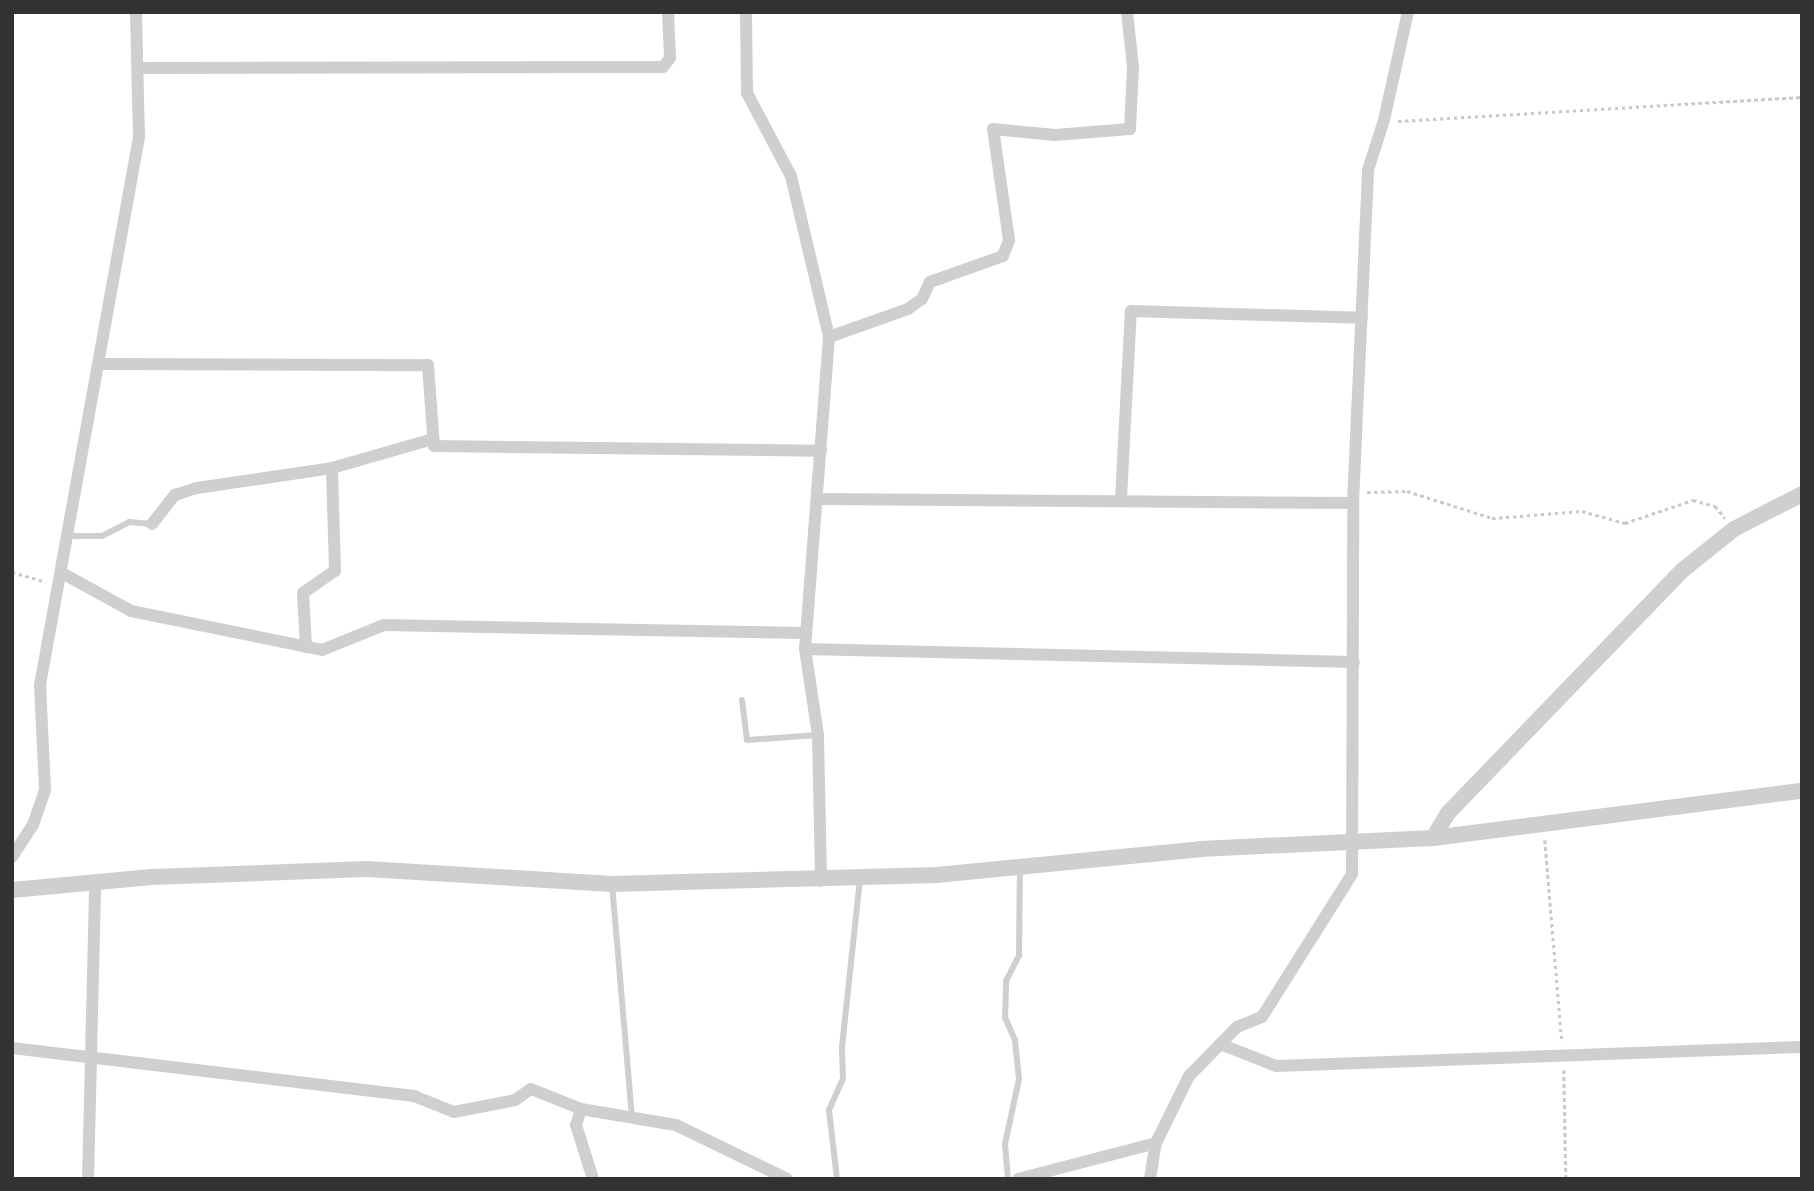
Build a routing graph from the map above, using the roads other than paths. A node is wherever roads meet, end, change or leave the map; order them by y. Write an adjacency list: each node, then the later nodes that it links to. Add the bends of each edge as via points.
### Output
1 (136, 12): 6 (street)
2 (668, 12): 6 (street, via 670,58 663,67)
3 (746, 12): 8 (street, via 747,93 791,176)
4 (1127, 12): 8 (street, via 1133,67 1130,129 1055,135 993,129 1009,240 1003,256 930,282 922,299 908,309)
5 (1408, 12): 7 (street, via 1368,170)
6 (138, 68): 9 (street, via 139,137)
7 (1362, 318): 14 (street); 16 (street, via 1131,311)
8 (830, 337): 11 (street)
9 (101, 363): 10 (street, via 428,365); 18 (street)
10 (433, 439): 11 (street, via 434,446); 12 (street)
11 (821, 452): 15 (street)
12 (332, 468): 17 (street, via 175,495); 21 (street, via 335,571 303,593)
13 (1802, 494): 27 (street, via 1734,529 1684,569 1448,813)
14 (1353, 498): 16 (street); 23 (street)
15 (818, 499): 16 (street); 20 (street)
16 (1121, 499)
17 (152, 524): 18 (lane, via 130,522 102,536)
18 (68, 536): 19 (street)
19 (61, 579): 21 (street, via 131,611); 29 (street, via 40,685 45,790 33,825)
20 (806, 633): 21 (street, via 384,625 322,650); 22 (street)
21 (306, 647)
22 (805, 649): 23 (street); 25 (street)
23 (1354, 662): 28 (street)
24 (742, 700): 25 (lane, via 747,740)
25 (818, 735): 33 (street)
26 (1802, 791): 27 (street)
27 (1433, 838): 28 (street)
28 (1350, 843): 30 (street, via 1199,849); 36 (street, via 1352,874 1282,992 1262,1017 1237,1027)
29 (12, 857)
30 (1020, 866): 31 (street); 47 (lane, via 1019,956 1006,981 1005,1018 1015,1040 1019,1079 1005,1144)
31 (860, 879): 33 (street); 46 (lane, via 842,1047 843,1079 828,1110)
32 (94, 881): 34 (street, via 367,869); 35 (street); 39 (street)
33 (821, 881): 34 (street)
34 (612, 884): 41 (lane)
35 (12, 890)
36 (1220, 1044): 37 (street, via 1276,1066); 42 (street, via 1189,1076)
37 (1802, 1046)
38 (12, 1048): 39 (street)
39 (89, 1058): 40 (street, via 414,1096 454,1112 515,1100 531,1089); 43 (street)
40 (581, 1109): 41 (street); 44 (street, via 576,1125)
41 (632, 1116): 45 (street, via 703,1135)
42 (1156, 1143): 48 (street); 49 (street)
43 (88, 1179)
44 (593, 1179)
45 (787, 1179)
46 (838, 1179)
47 (1008, 1179)
48 (1018, 1179)
49 (1150, 1179)

